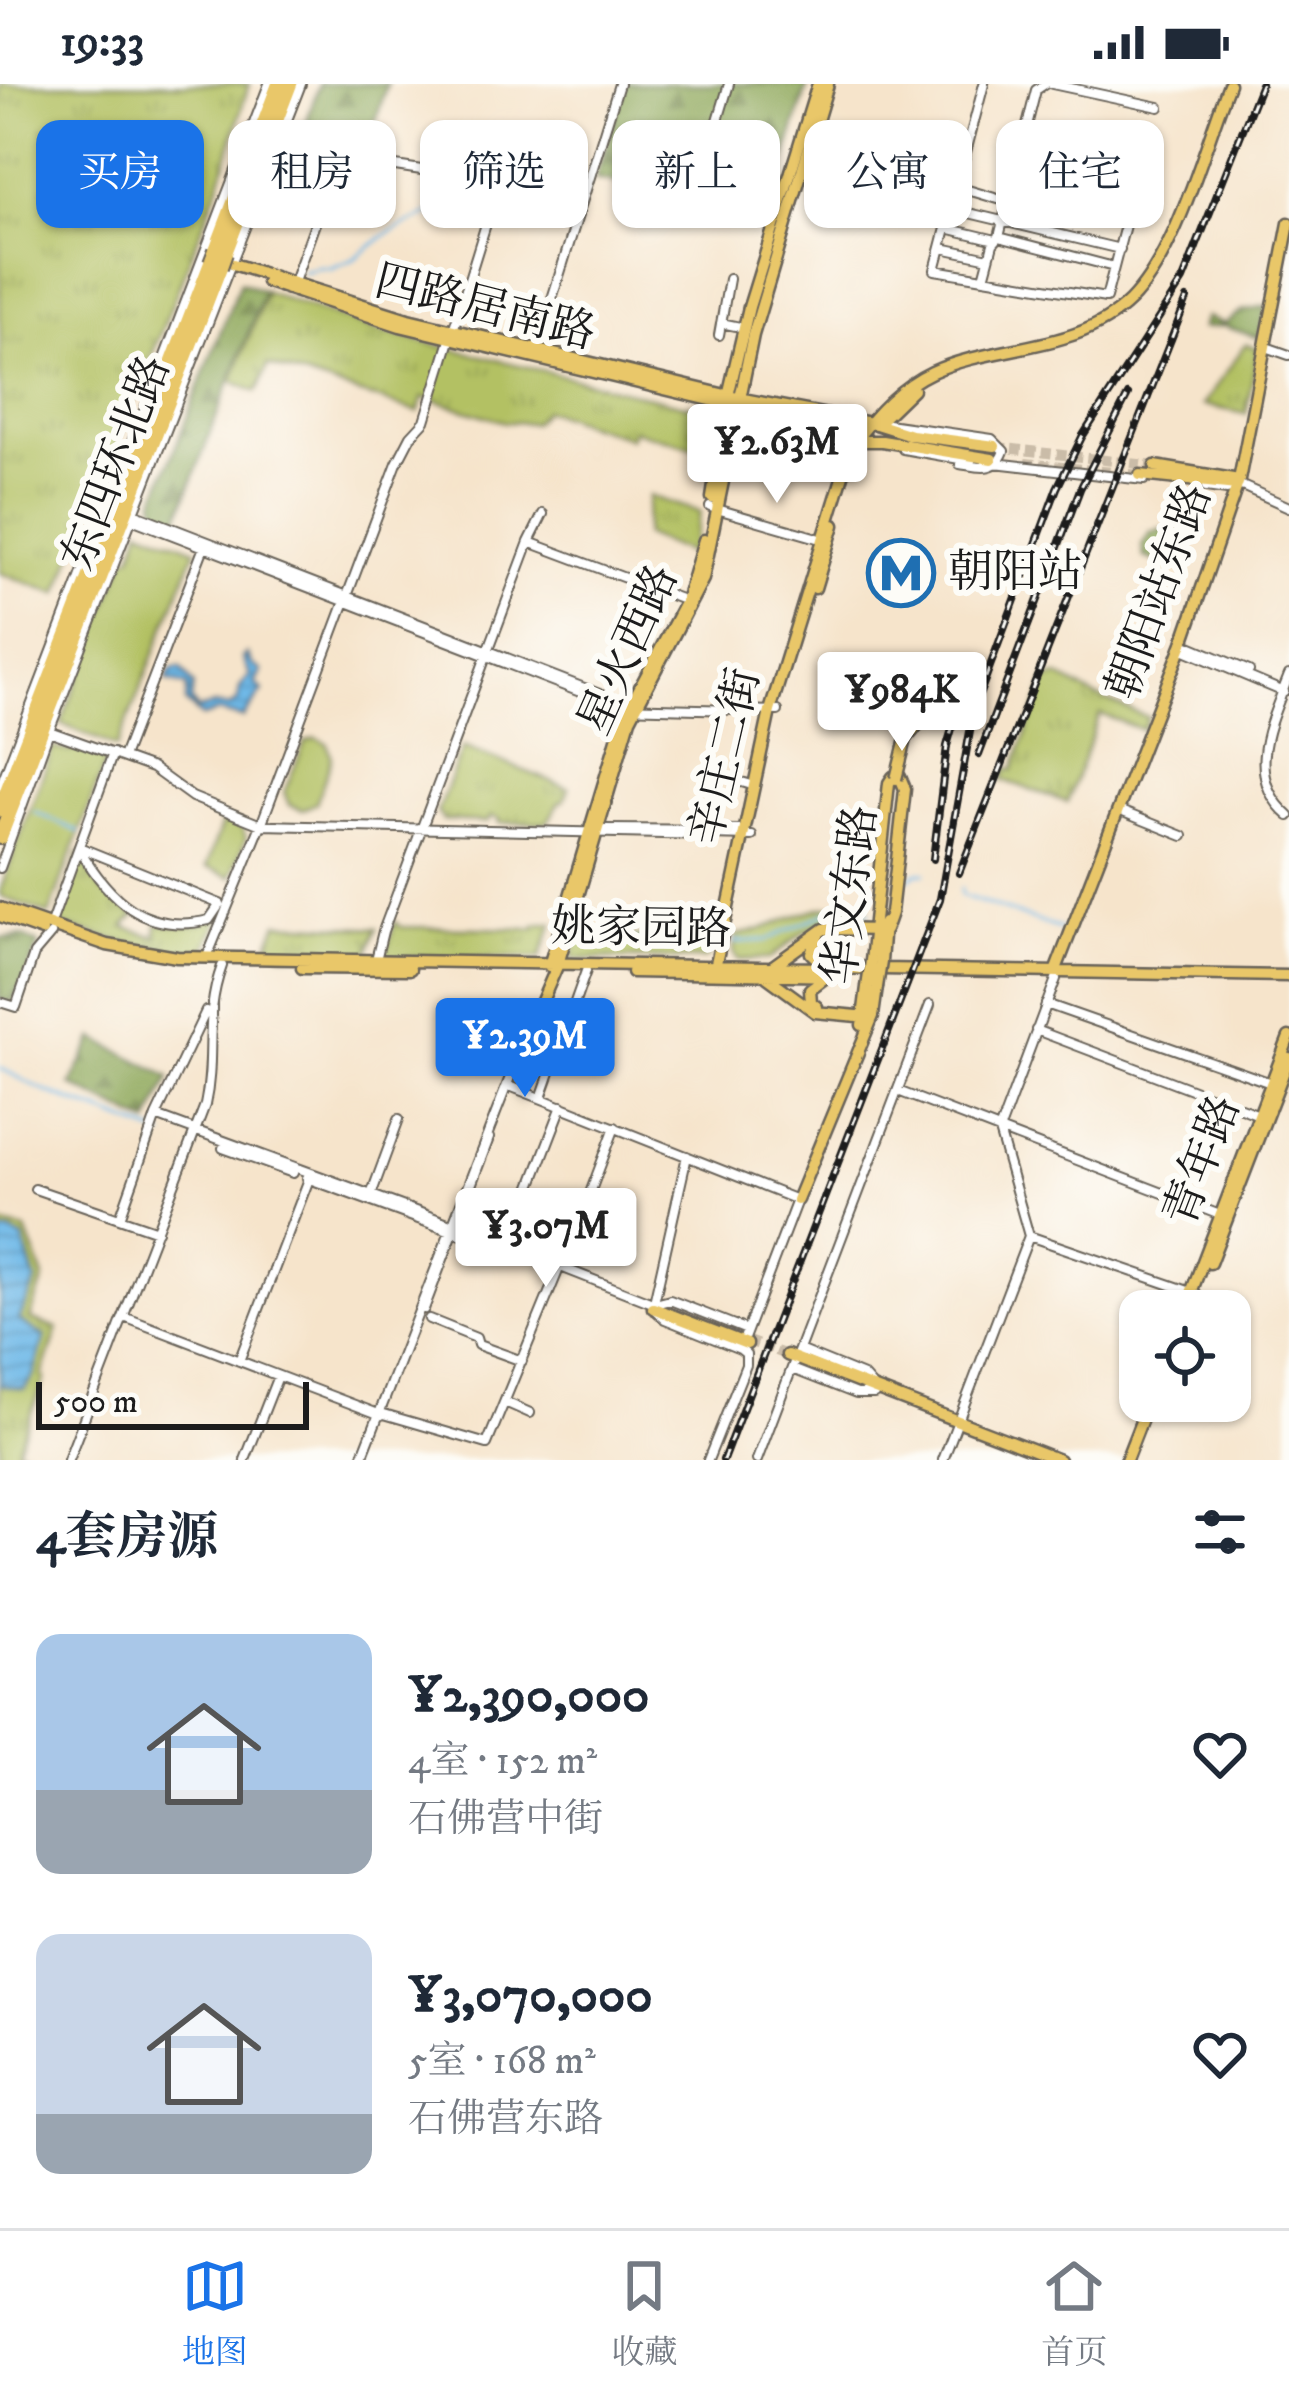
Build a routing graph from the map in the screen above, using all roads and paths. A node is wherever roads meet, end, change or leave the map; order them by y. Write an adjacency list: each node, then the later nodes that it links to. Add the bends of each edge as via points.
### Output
1 (269, 84): 25 (street, 东四环北路)
2 (279, 84): 25 (highway, 东四环北路)
3 (301, 84): 11 (street, 东四环北路)
4 (619, 84): 37 (street)
5 (728, 84): 13 (street)
6 (818, 84): 33 (main road, 星火西路)
7 (828, 84): 39 (main road, 星火西路)
8 (984, 84): 15 (street)
9 (1048, 84): 12 (street); 14 (street, via 1036,90)
10 (1231, 84): 40 (main road, 辛庄二街, via 1164,253 1128,303 1064,338 931,372)
11 (293, 92): 25 (street, 东四环北路); 25 (highway, 东四环北路)
12 (1160, 107)
13 (717, 120)
14 (1028, 120)
15 (972, 132)
16 (1289, 223): 36 (main road, 朝阳站东路)
17 (946, 228): 21 (street); 22 (street)
18 (1001, 228): 21 (street)
19 (1035, 228): 24 (street)
20 (1125, 228): 24 (street)
21 (998, 238): 26 (street); 27 (street)
22 (942, 248): 26 (street); 28 (street, via 935,270)
23 (1289, 248): 31 (main road, 朝阳站东路)
24 (1120, 249): 27 (street)
25 (218, 258): 30 (main road); 34 (main road, 四路居南路, via 353,312); 41 (highway, 东四环北路); 46 (street, 东四环北路); 47 (highway, 东四环北路); 53 (street, 东四环北路)
26 (989, 258): 28 (street)
27 (1114, 267): 28 (street, via 1106,298)
28 (984, 278)
29 (729, 279): 32 (street)
30 (294, 282): 34 (main road); 34 (street, via 336,165 356,160 441,173 497,165 499,182)
31 (1285, 287): 36 (main road, 朝阳站东路)
32 (721, 323): 33 (street); 35 (street)
33 (745, 328): 39 (main road, 星火西路)
34 (452, 334): 37 (main road); 39 (main road, 四路居南路); 59 (street, via 425,421 398,463)
35 (718, 334)
36 (1268, 347): 38 (street); 48 (main road, 朝阳站东路)
37 (536, 350): 39 (main road)
38 (1289, 356)
39 (733, 401): 40 (main road); 42 (main road); 50 (main road, 星火西路)
40 (878, 418): 42 (main road, 辛庄二街); 42 (main road, via 911,435 993,453); 43 (street, via 992,439 1004,452 990,468)
41 (154, 440): 46 (highway); 61 (highway, 东四环北路)
42 (859, 441): 48 (street, via 1227,490); 54 (main road, 辛庄二街)
43 (917, 458)
44 (1155, 466): 48 (main road)
45 (1140, 475): 48 (main road)
46 (151, 476): 52 (street, 东四环北路)
47 (128, 477): 53 (highway); 61 (highway, 东四环北路)
48 (1240, 483): 49 (street); 62 (main road, 朝阳站东路)
49 (1289, 504)
50 (713, 509): 54 (street); 60 (main road, 星火西路); 68 (main road, 星火西路, via 698,593)
51 (543, 514): 55 (street)
52 (135, 517): 56 (street); 58 (street, 东四环北路); 59 (street)
53 (99, 527): 57 (street, 东四环北路)
54 (826, 541): 69 (main road, 辛庄二街)
55 (530, 542): 60 (street); 63 (street)
56 (205, 547): 59 (street); 72 (street)
57 (79, 578): 61 (highway); 75 (street, 东四环北路)
58 (106, 591): 61 (highway); 67 (street, 东四环北路)
59 (347, 598): 63 (street); 79 (street)
60 (686, 601): 68 (main road, 星火西路)
61 (77, 624): 64 (highway, 东四环北路); 76 (highway, 东四环北路)
62 (1184, 646): 66 (street); 77 (main road, 朝阳站东路)
63 (489, 652): 68 (street); 81 (street)
64 (69, 659): 67 (highway); 85 (highway, 东四环北路)
65 (1289, 674): 66 (street)
66 (1286, 690): 78 (street, via 1258,768 1271,804)
67 (60, 706): 71 (street, 东四环北路)
68 (632, 706): 69 (street); 82 (main road, 星火西路)
69 (774, 711): 74 (main road, 辛庄二街); 83 (main road, 辛庄二街)
70 (931, 712): 92 (main road, 华文东路, bridge, via 907,740)
71 (49, 731): 72 (street); 85 (street, 东四环北路)
72 (118, 755): 79 (street); 86 (street)
73 (735, 780): 74 (street)
74 (755, 786): 83 (main road, 辛庄二街)
75 (0, 787)
76 (0, 809)
77 (1120, 811): 84 (street); 101 (main road, 朝阳站东路)
78 (1289, 818)
79 (261, 825): 81 (street); 89 (street)
80 (672, 827): 82 (street); 83 (street); 87 (street)
81 (423, 828): 82 (street); 94 (street)
82 (592, 831): 96 (main road, 星火西路)
83 (749, 833): 97 (main road, 辛庄二街)
84 (1184, 836)
85 (2, 846): 88 (street, 东四环北路)
86 (79, 847): 89 (street); 89 (street, via 126,907 158,922 209,920); 91 (street)
87 (670, 847)
88 (0, 868)
89 (224, 906): 93 (street)
90 (0, 912): 91 (main road, 姚家园路)
91 (51, 930): 93 (main road, 姚家园路); 95 (main road, 姚家园路, via 119,954); 103 (street, via 16,1007)
92 (879, 932): 92 (main road, via 891,913 900,777 889,783); 99 (main road, via 817,932); 100 (main road, via 818,936 811,953); 107 (main road, 华文东路, bridge)
93 (207, 958): 94 (main road, 姚家园路)
94 (376, 961): 96 (main road, 姚家园路)
95 (224, 966): 96 (main road, 姚家园路); 104 (street)
96 (553, 967): 97 (main road, 姚家园路); 98 (main road, 姚家园路); 110 (main road, 星火西路)
97 (718, 969): 98 (main road, 姚家园路); 99 (main road, 姚家园路)
98 (586, 971): 115 (street)
99 (767, 972): 100 (main road, 姚家园路); 107 (main road, via 815,1012)
100 (830, 972): 101 (main road, 姚家园路); 107 (main road, via 812,986 814,1006)
101 (1057, 974): 102 (main road, 姚家园路); 105 (street)
102 (1289, 979)
103 (0, 1002)
104 (210, 1004): 118 (street); 122 (street, via 209,1080)
105 (1046, 1004): 108 (street); 113 (street)
106 (930, 1005): 114 (street)
107 (869, 1015): 127 (main road, 华文东路)
108 (1036, 1030): 117 (street); 121 (street)
109 (1289, 1037): 113 (main road, 青年路)
110 (519, 1054): 112 (street)
111 (1289, 1058): 113 (main road, 青年路)
112 (507, 1085): 115 (street); 130 (street)
113 (1279, 1086): 117 (main road, 青年路); 136 (main road, 青年路)
114 (898, 1091): 121 (street); 142 (street)
115 (541, 1098): 116 (street)
116 (562, 1106): 120 (street); 133 (street)
117 (1259, 1114): 128 (main road, 青年路)
118 (156, 1116): 122 (street); 129 (street)
119 (399, 1119): 126 (street)
120 (615, 1127): 123 (street); 134 (street)
121 (999, 1131): 128 (street); 132 (street)
122 (194, 1135): 124 (street); 126 (street); 131 (street)
123 (687, 1156): 127 (street); 138 (street)
124 (309, 1179): 130 (street); 143 (street)
125 (34, 1189): 129 (street)
126 (371, 1196): 130 (street)
127 (797, 1200): 141 (street)
128 (1220, 1215): 137 (main road, 青年路)
129 (120, 1218): 131 (street)
130 (453, 1228): 133 (street); 134 (street); 148 (street)
131 (157, 1231): 139 (street)
132 (1029, 1236): 135 (street); 150 (street)
133 (508, 1246): 134 (street)
134 (560, 1269): 138 (street); 144 (street)
135 (1185, 1290)
136 (1195, 1290)
137 (1195, 1290)
138 (654, 1306): 141 (main road)
139 (124, 1317): 143 (street); 151 (street)
140 (429, 1319): 144 (street)
141 (746, 1341): 154 (street, via 746,1365)
142 (791, 1358): 150 (main road); 155 (street)
143 (239, 1361): 145 (street)
144 (522, 1361): 146 (street)
145 (278, 1376): 148 (street); 152 (street)
146 (505, 1402): 147 (street); 148 (street, via 487,1444)
147 (530, 1413)
148 (382, 1415): 153 (street)
149 (1144, 1422): 159 (main road)
150 (957, 1425): 156 (street); 157 (main road); 158 (main road)
151 (68, 1460)
152 (245, 1460)
153 (363, 1460)
154 (708, 1460)
155 (758, 1460)
156 (943, 1460)
157 (1043, 1460)
158 (1059, 1460)
159 (1129, 1460)

